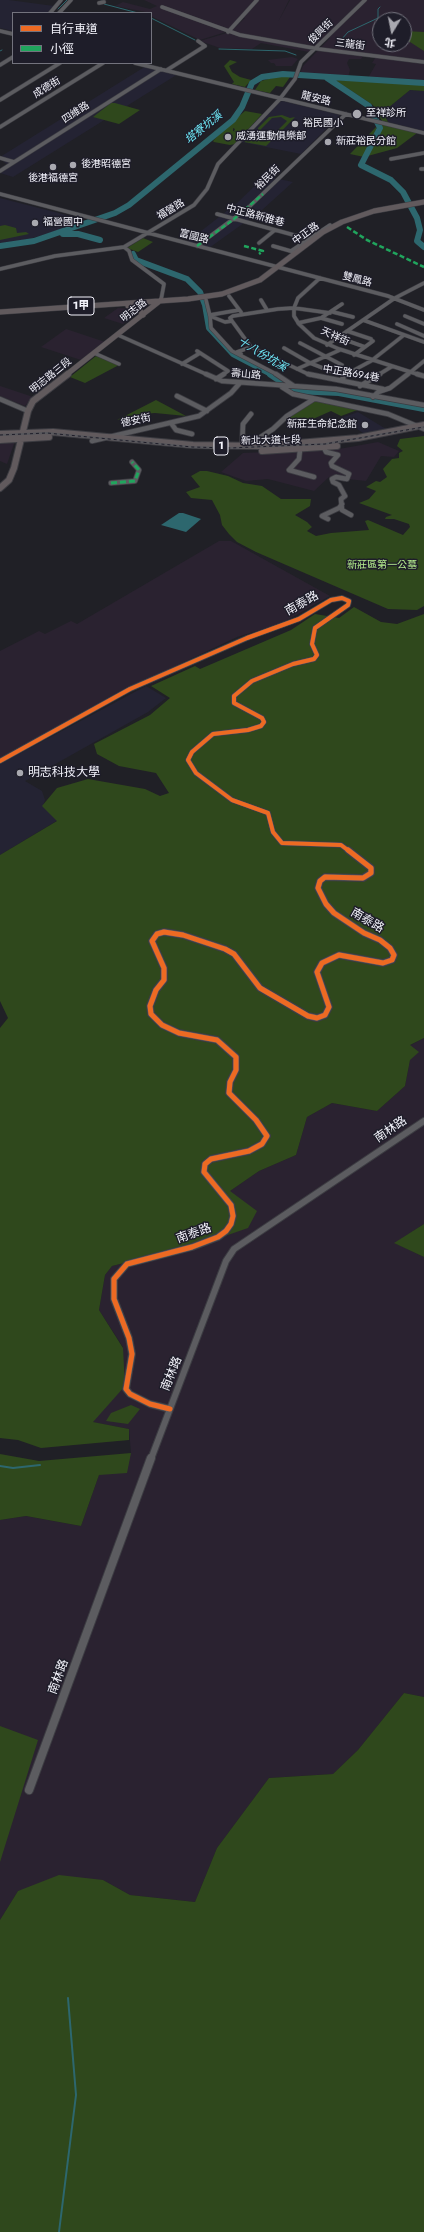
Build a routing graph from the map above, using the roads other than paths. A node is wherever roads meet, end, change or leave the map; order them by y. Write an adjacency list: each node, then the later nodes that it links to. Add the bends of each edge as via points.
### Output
1 (61, 0): 8 (street)
2 (71, 0): 9 (street)
3 (257, 0): 11 (street)
4 (365, 0): 14 (street, 俊興街)
5 (104, 2): 6 (street)
6 (99, 3)
7 (162, 7): 11 (street, 三龍街)
8 (51, 12)
9 (60, 12)
10 (0, 31): 12 (street)
11 (228, 32): 14 (street, 三龍街)
12 (12, 34)
13 (198, 41): 22 (street, via 205,46)
14 (316, 48): 16 (street, 三龍街); 23 (street, 俊興街, via 298,66)
15 (12, 58): 20 (street)
16 (424, 62)
17 (58, 64): 25 (street)
18 (100, 64): 27 (street, 成德街)
19 (139, 64): 21 (street)
20 (0, 65)
21 (161, 69): 22 (street); 32 (street, 四維路)
22 (166, 70): 24 (street, 龍安路)
23 (295, 78): 24 (street, 福營路)
24 (279, 98): 26 (street, 龍安路); 43 (street, 福營路, via 218,164 207,190 197,202)
25 (0, 100)
26 (346, 114): 28 (street, 龍安路); 39 (street, 裕民街)
27 (0, 127)
28 (424, 133)
29 (424, 153): 31 (street)
30 (0, 158): 32 (street)
31 (391, 159)
32 (14, 162): 33 (street, 四維路)
33 (0, 171)
34 (0, 194): 43 (street, 富國路)
35 (424, 202): 36 (main road, 中正路 / 1甲)
36 (415, 205): 37 (main road, 中正路 / 1甲); 40 (main road, 中正路 / 1甲)
37 (424, 206)
38 (217, 214): 39 (street, 中正路新雅巷)
39 (234, 219): 42 (street, 中正路新雅巷); 46 (street, 裕民街)
40 (344, 223): 44 (main road, 中正路 / 1甲); 51 (main road, 中正路 / 1甲)
41 (330, 225): 44 (street)
42 (275, 230): 44 (street, 中正路新雅巷); 45 (street)
43 (147, 233): 46 (street, 富國路); 48 (street, 福營路)
44 (309, 240): 49 (main road, 中正路 / 1甲)
45 (259, 243)
46 (197, 246): 50 (street, 富國路)
47 (272, 246): 49 (street)
48 (124, 247): 52 (street, 福營路, via 55,256); 59 (street, via 129,251 132,260 164,284)
49 (294, 252): 50 (main road, 中正路 / 1甲)
50 (278, 267): 51 (street, 富國路); 56 (main road, 中正路 / 1甲, via 251,284)
51 (284, 268): 53 (street, 雙鳳路); 55 (main road, 中正路 / 1甲, via 254,287)
52 (0, 269)
53 (320, 278): 57 (street, 雙鳳路); 64 (street, via 300,297)
54 (423, 284): 57 (street)
55 (229, 296): 56 (main road, 中正路 / 1甲); 67 (street)
56 (205, 298): 58 (main road, 1甲); 71 (street)
57 (394, 298): 66 (street, 雙鳳路); 75 (street)
58 (198, 299): 59 (main road, 1甲); 61 (main road, 1甲)
59 (161, 300): 61 (main road, 明志路); 69 (main road, 1甲)
60 (261, 300): 65 (street)
61 (156, 304): 63 (main road, 1甲); 70 (main road, 明志路)
62 (342, 304): 68 (street)
63 (128, 306): 69 (main road, 1甲); 70 (main road, via 138,308)
64 (294, 308): 65 (street); 68 (street); 77 (street, via 294,316)
65 (267, 310): 67 (street)
66 (424, 310)
67 (241, 312): 71 (street); 76 (street, via 231,317)
68 (331, 312): 73 (street); 74 (street)
69 (0, 313)
70 (143, 315): 82 (main road, 明志路)
71 (210, 316): 76 (street, via 225,322); 113 (street, via 211,328 232,351 274,372)
72 (405, 316): 80 (street)
73 (353, 317)
74 (321, 318): 77 (street); 78 (street)
75 (363, 320): 81 (street); 83 (street)
76 (232, 321): 89 (street, 中正路694巷)
77 (298, 323): 88 (street, 天祥街, via 314,338)
78 (342, 324)
79 (397, 324): 84 (street)
80 (424, 324)
81 (346, 331): 85 (street); 90 (street, via 372,340)
82 (118, 335): 93 (main road, 明志路三段); 100 (street, 壽山路)
83 (404, 335): 86 (street); 96 (street)
84 (424, 336)
85 (337, 337): 88 (street); 90 (street)
86 (423, 340)
87 (300, 343): 95 (street)
88 (327, 344): 92 (street, 天祥街)
89 (251, 347): 103 (street, 中正路694巷); 104 (street, via 237,352)
90 (365, 347): 94 (street)
91 (284, 348): 98 (street)
92 (340, 350): 94 (street, 天祥街); 95 (street)
93 (94, 353): 99 (street); 121 (main road, 明志路三段, via 38,397)
94 (354, 355): 96 (street, 天祥街)
95 (324, 357): 98 (street); 101 (street)
96 (371, 361): 102 (street, 天祥街); 109 (street, via 343,376)
97 (424, 362): 106 (street)
98 (310, 363): 103 (street); 105 (street)
99 (119, 364)
100 (182, 364): 108 (street, 壽山路); 108 (street, via 199,352 228,371)
101 (342, 364)
102 (391, 367): 106 (street, 天祥街); 111 (street)
103 (297, 368): 109 (street, 中正路694巷, via 316,377)
104 (278, 372)
105 (333, 372)
106 (410, 372): 107 (street, 天祥街); 114 (street, via 388,389)
107 (424, 376)
108 (216, 379): 110 (street, 壽山路)
109 (341, 380): 111 (street, 中正路694巷)
110 (239, 384): 112 (street, 壽山路); 122 (street, 德安街)
111 (360, 385): 114 (street, 中正路694巷); 115 (street)
112 (282, 386): 113 (street); 119 (street, 壽山路, via 293,394)
113 (295, 387): 115 (street, via 336,389)
114 (383, 389): 117 (street)
115 (354, 393): 117 (street)
116 (177, 396): 122 (street)
117 (373, 397): 120 (street)
118 (0, 398): 121 (street)
119 (314, 399): 125 (street, 壽山路, via 388,414); 132 (street)
120 (424, 405)
121 (28, 411): 128 (main road, 明志路三段)
122 (207, 411): 124 (street, 德安街, via 199,416)
123 (251, 414): 132 (street, via 243,424)
124 (171, 423): 127 (street, via 176,430); 129 (street, 德安街)
125 (423, 428): 132 (main road, 新北大道七段 / 1, via 317,443); 133 (main road, 新北大道七段 / 1)
126 (0, 434): 128 (main road, 1)
127 (192, 434)
128 (22, 435): 129 (main road, 新北大道七段 / 1, via 53,432); 130 (main road, 1); 131 (main road, 新北大道七段 / 1); 137 (main road, 明志路三段, via 14,468)
129 (104, 437): 131 (street, 德安街); 132 (main road, 新北大道七段 / 1, via 193,445)
130 (0, 440)
131 (92, 441): 134 (main road, 新北大道七段 / 1, via 193,449)
132 (244, 446)
133 (324, 448): 134 (main road, 新北大道七段 / 1); 140 (street, via 326,452 338,454 332,466 349,474 347,479 332,479 346,496 341,499)
134 (300, 450): 136 (street, via 299,459 289,470)
135 (132, 462): 138 (street, via 139,470 135,481)
136 (314, 477)
137 (3, 483): 139 (main road, 明志路三段)
138 (111, 483)
139 (0, 488)
140 (342, 504): 141 (street, via 342,510); 142 (street, via 322,516)
141 (351, 515)
142 (328, 519)
143 (0, 761): 145 (street, 南泰路, via 130,689 247,638 299,619 331,600 342,598 349,601 348,605 315,628 312,644 316,655 314,659 293,664 252,681 234,696 234,703 262,718 264,722 261,726 213,734 192,752 188,760 196,773 232,800 268,813 273,832 282,843 341,845 371,868 371,873 363,878 325,876 318,888 334,913 364,933 380,940 394,955 392,960 383,963 339,955 322,963 317,972 330,1007 325,1016 317,1018 308,1016 260,988 234,954 225,949 183,935 164,932 157,934 152,941 164,968 164,980 156,990 150,1006 151,1014 162,1025 179,1033 217,1040 236,1057 236,1070 230,1082 229,1093 256,1120 267,1136 262,1144 249,1151 211,1159 205,1164 204,1172 231,1205 233,1216 226,1231 218,1237 192,1247 127,1264 114,1279 114,1299 129,1338 132,1354 126,1389 130,1394 150,1404)
144 (424, 1121): 145 (street, 南林路, via 234,1249 226,1261)
145 (170, 1409): 146 (street, 南林路)
146 (29, 1790)

